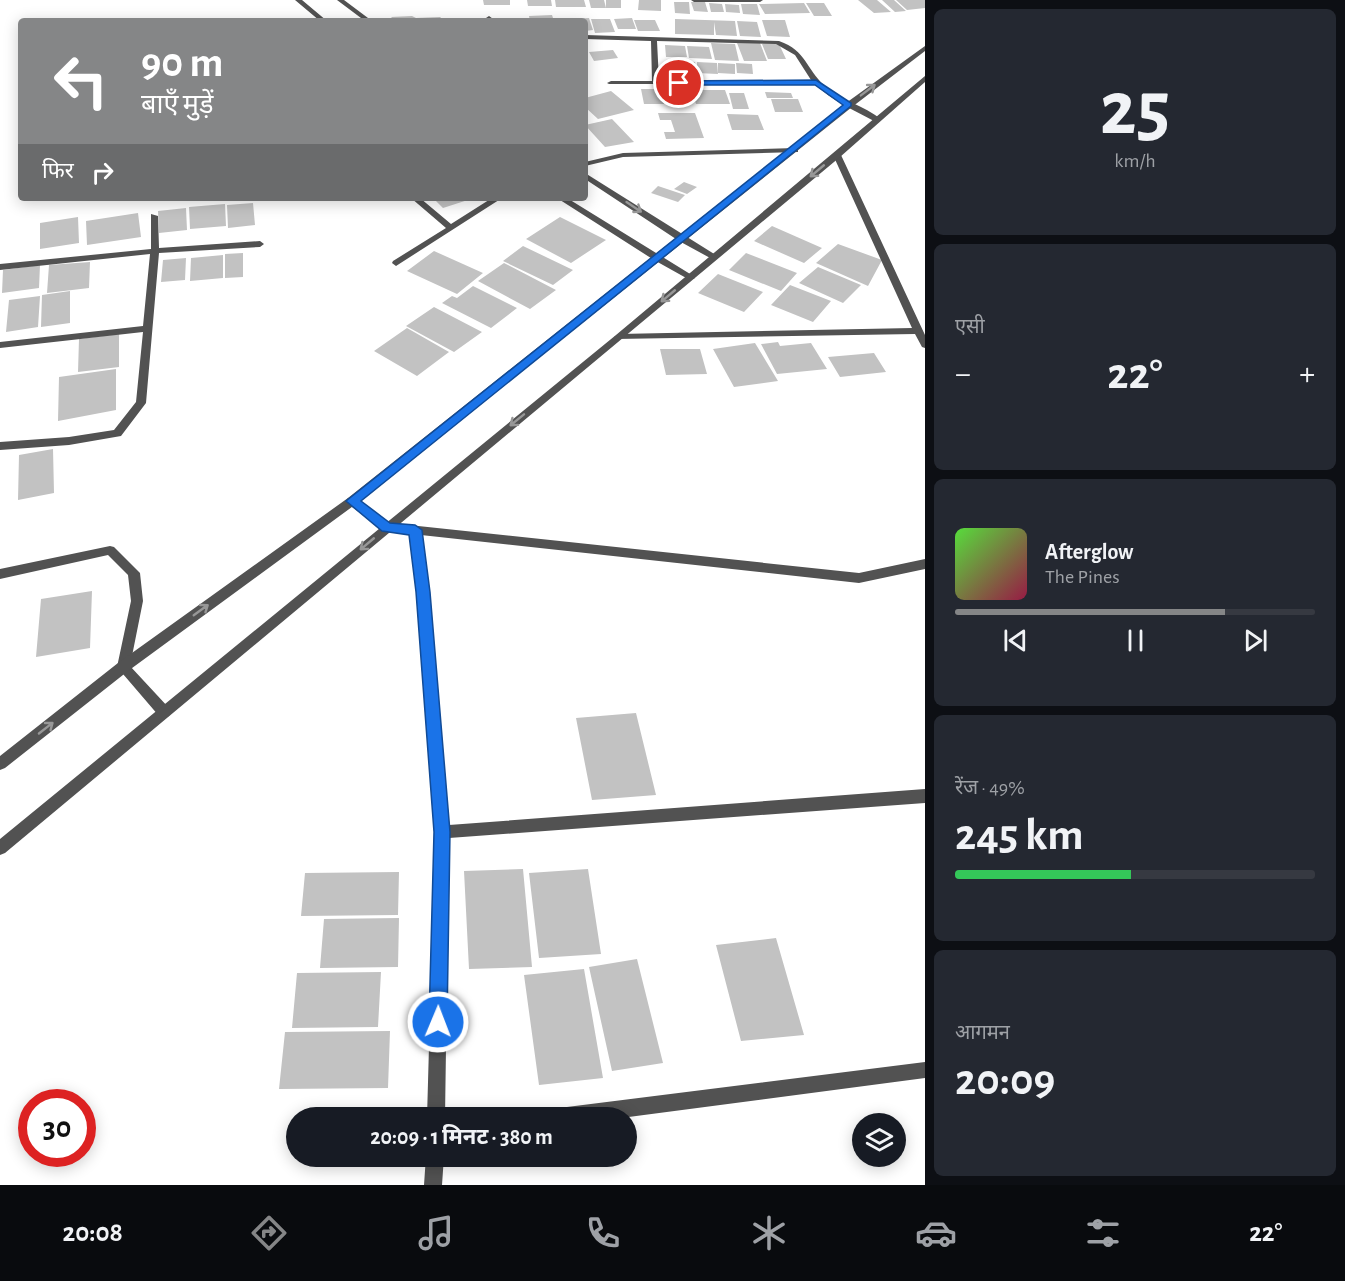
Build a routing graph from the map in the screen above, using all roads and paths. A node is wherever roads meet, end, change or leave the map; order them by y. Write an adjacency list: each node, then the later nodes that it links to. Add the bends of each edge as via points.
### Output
1 (298, 0): 6 (street)
2 (340, 0): 7 (street)
3 (694, 0): 5 (street)
4 (760, 0): 5 (street)
5 (732, 1)
6 (320, 18)
7 (365, 18)
8 (588, 38): 9 (street)
9 (654, 40): 13 (street, via 777,42 794,48); 14 (street)
10 (925, 48): 15 (street, one-way to 10)
11 (925, 78): 16 (street)
12 (611, 82): 14 (street)
13 (816, 82): 14 (street); 15 (street)
14 (656, 83)
15 (849, 105): 16 (street); 17 (street)
16 (877, 119): 18 (street)
17 (795, 150): 19 (street, via 623,155); 26 (street)
18 (837, 155): 29 (street, one-way to 29); 35 (street)
19 (588, 164)
20 (588, 177): 26 (street, one-way to 26)
21 (419, 201): 25 (street)
22 (493, 201): 25 (street)
23 (566, 201): 30 (street)
24 (154, 216): 28 (street)
25 (451, 228): 31 (street)
26 (682, 239): 29 (street); 30 (street)
27 (260, 244): 28 (street)
28 (155, 251): 32 (street); 34 (street)
29 (715, 256): 33 (street)
30 (657, 258): 33 (street); 40 (street)
31 (396, 263)
32 (0, 267)
33 (691, 277): 36 (street, one-way to 36)
34 (148, 328): 37 (street); 39 (street, via 141,403 117,433)
35 (917, 332): 36 (street); 38 (street)
36 (618, 337): 41 (street, one-way to 41)
37 (0, 345)
38 (925, 345)
39 (0, 446)
40 (352, 501): 41 (street); 45 (street, one-way to 40)
41 (387, 527): 42 (street); 46 (street, one-way to 46)
42 (415, 530): 43 (street, via 859,578); 49 (street)
43 (925, 564)
44 (0, 574): 45 (street, via 110,550 134,573 137,601)
45 (123, 668): 46 (street); 47 (street, one-way to 45)
46 (164, 712): 50 (street)
47 (0, 764)
48 (925, 796): 49 (street)
49 (442, 832): 52 (street)
50 (0, 848)
51 (925, 1070): 53 (street)
52 (436, 1107)
53 (637, 1107)
54 (434, 1167): 55 (street)
55 (433, 1185)

